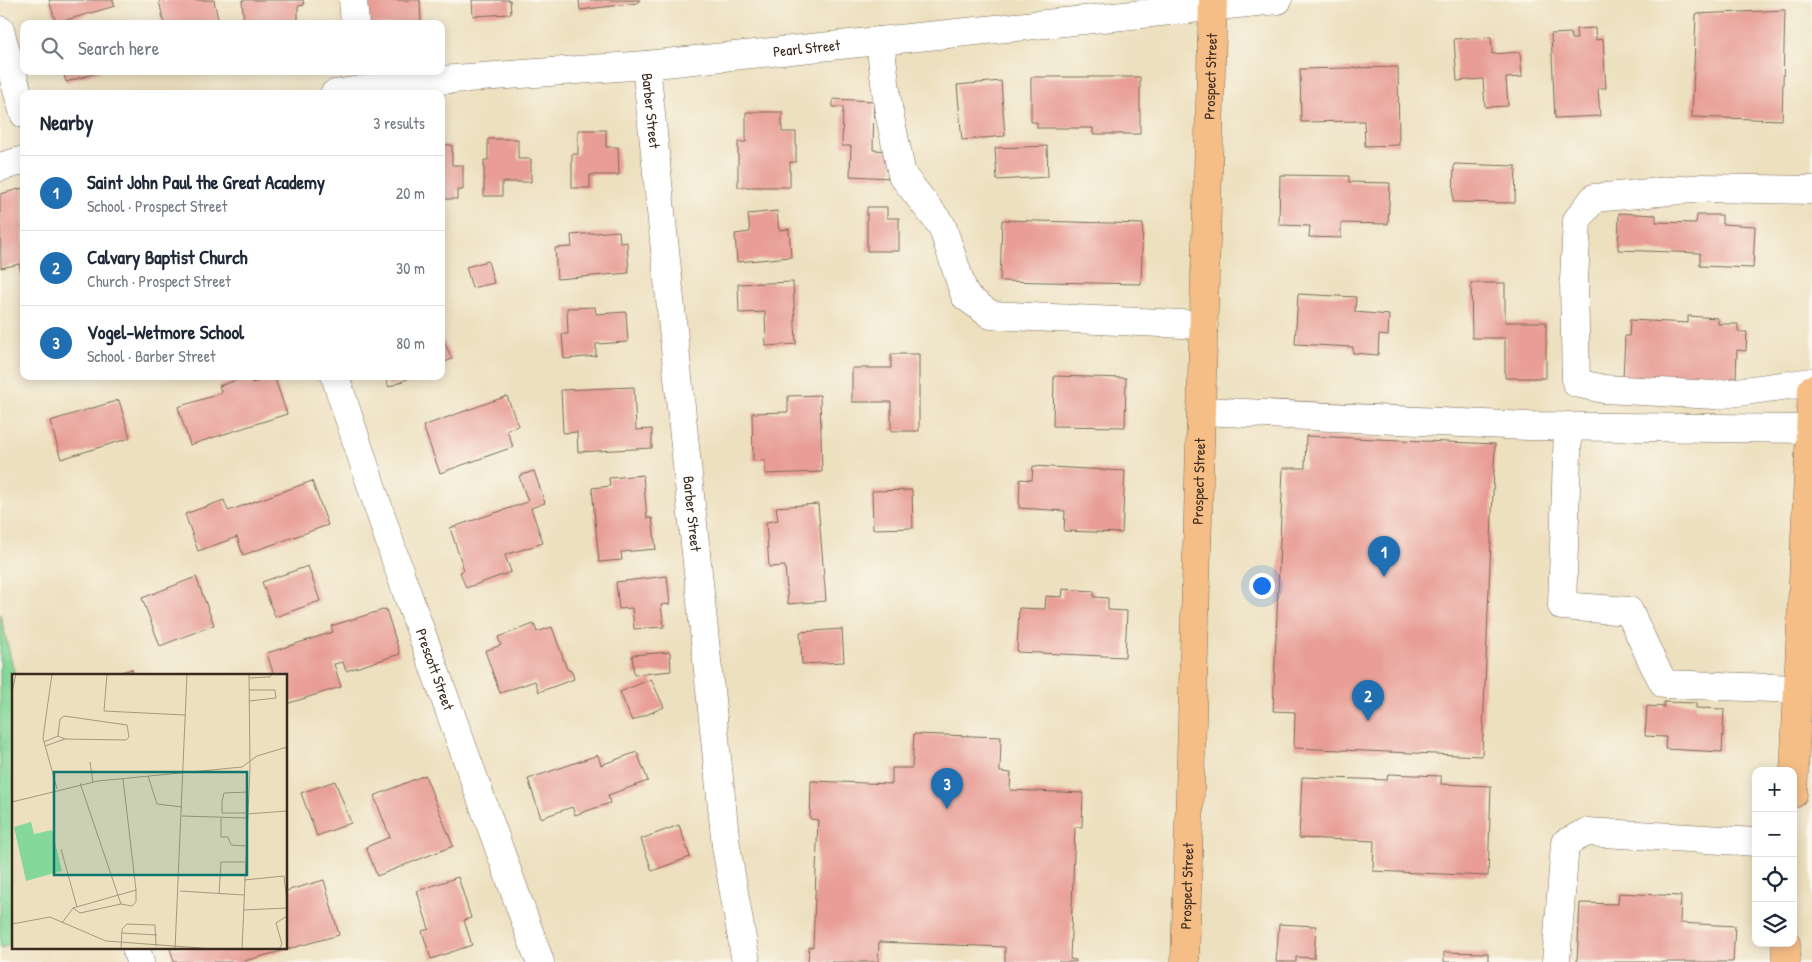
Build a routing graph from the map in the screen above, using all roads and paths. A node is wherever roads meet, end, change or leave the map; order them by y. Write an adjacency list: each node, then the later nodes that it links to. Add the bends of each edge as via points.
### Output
1 (353, 0): 4 (street)
2 (1278, 0): 3 (street, Pearl Street)
3 (1213, 4): 6 (street, Pearl Street); 14 (main road, Prospect Street)
4 (355, 20)
5 (0, 30): 10 (street)
6 (880, 41): 7 (street, Pearl Street); 14 (street, via 888,107 902,175 942,226 965,296 991,315)
7 (646, 65): 8 (street, Pearl Street, via 413,82); 27 (street, Barber Street, via 726,846)
8 (363, 80): 9 (street, Pearl Street)
9 (342, 90)
10 (20, 100)
11 (20, 161): 12 (street)
12 (0, 167)
13 (1812, 190): 16 (street, via 1703,188 1594,198 1577,220 1574,281 1576,383 1604,389 1715,395)
14 (1204, 325): 19 (main road, Prospect Street)
15 (335, 380): 26 (street, Prescott Street, via 402,579)
16 (1812, 382)
17 (1812, 389): 18 (main road)
18 (1812, 396): 21 (main road)
19 (1201, 411): 20 (street); 28 (main road, Prospect Street)
20 (1568, 426): 21 (street); 22 (street, via 1562,606 1629,611 1664,684)
21 (1810, 429): 22 (main road)
22 (1798, 690): 23 (main road)
23 (1794, 767)
24 (1752, 842): 29 (street, via 1587,832 1564,843)
25 (1786, 947): 30 (main road)
26 (540, 962)
27 (746, 962)
28 (1184, 962)
29 (1556, 962)
30 (1786, 962)

